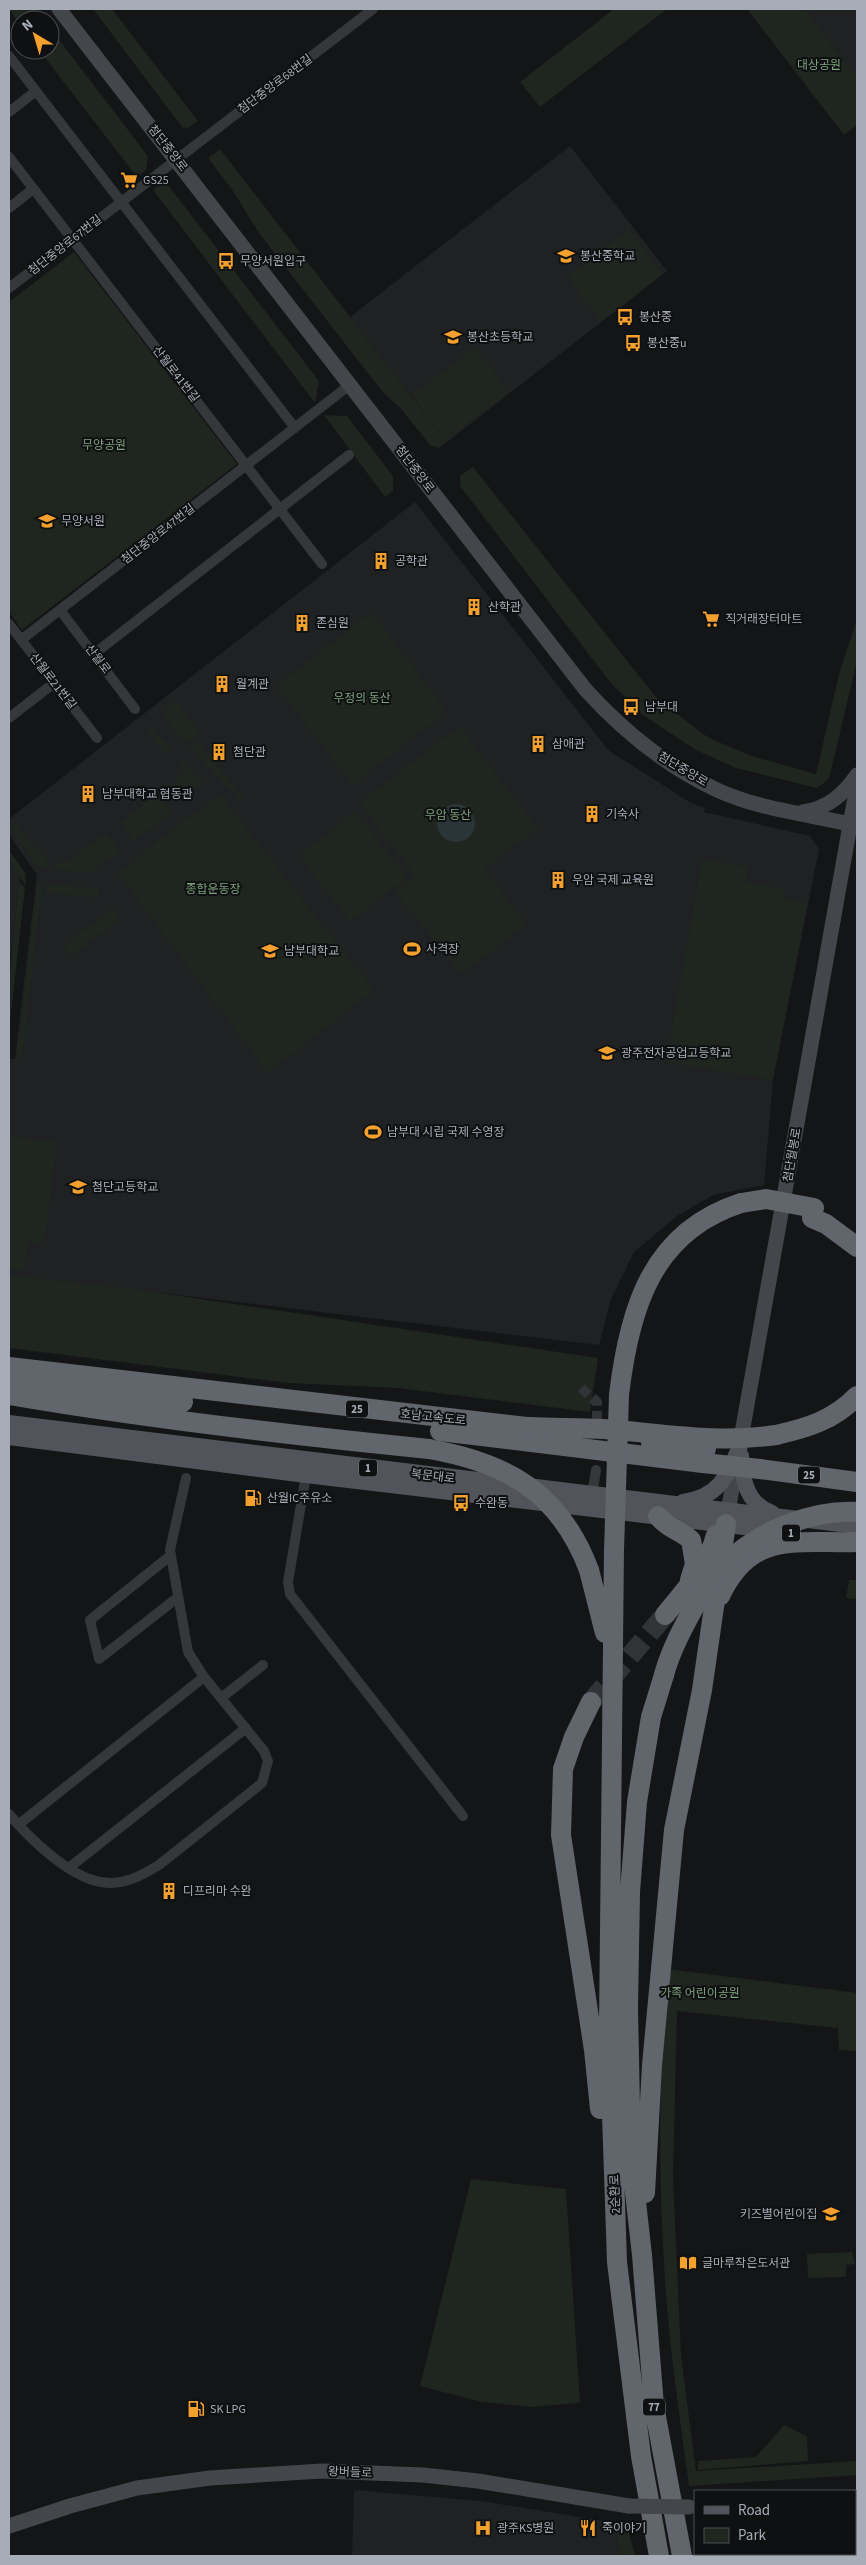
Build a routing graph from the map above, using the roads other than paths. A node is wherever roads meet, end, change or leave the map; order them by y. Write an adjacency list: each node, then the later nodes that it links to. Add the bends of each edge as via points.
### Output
1 (59, 9): 7 (street, 첨단중앙로)
2 (373, 9): 7 (street, 첨단중앙로68번길)
3 (9, 56): 4 (street)
4 (36, 91): 5 (street); 9 (street)
5 (9, 112)
6 (9, 157): 8 (street, 산월로41번길)
7 (176, 159): 9 (street, 첨단중앙로67번길); 13 (street, 첨단중앙로)
8 (33, 189): 10 (street); 11 (street, 산월로41번길)
9 (121, 202): 11 (street, 첨단중앙로67번길); 14 (street)
10 (9, 208)
11 (72, 239): 12 (street, 첨단중앙로67번길); 16 (street, 산월로41번길)
12 (9, 288)
13 (351, 384): 14 (street, 첨단중앙로47번길); 29 (street, 첨단중앙로, via 605,712 666,760 717,790)
14 (295, 428): 16 (street, 첨단중앙로47번길)
15 (349, 455): 17 (street)
16 (246, 466): 17 (street, 산월로41번길); 19 (street, 첨단중앙로47번길)
17 (280, 510): 18 (street, 산월로41번길); 22 (street)
18 (322, 564)
19 (60, 610): 21 (street, 첨단중앙로47번길); 22 (street, 산월로)
20 (9, 624): 21 (street, 산월로21번길)
21 (21, 640): 23 (street, 산월로21번길)
22 (94, 654): 24 (street, 산월로)
23 (54, 683): 25 (street); 26 (street, 산월로21번길)
24 (135, 709)
25 (10, 714)
26 (97, 738)
27 (857, 775): 29 (street, via 833,802)
28 (857, 786): 30 (street, 첨단월봉로)
29 (800, 813): 30 (street, 첨단중앙로)
30 (853, 825): 41 (street, 첨단월봉로)
31 (813, 1213): 32 (highway, via 838,1219); 33 (highway); 56 (highway, via 774,1210 732,1217 689,1244 662,1278 643,1324 635,1359)
32 (857, 1234)
33 (857, 1247)
34 (9, 1367): 39 (highway, 호남고속도로 / 25)
35 (9, 1381): 42 (highway, 호남고속도로 / 25)
36 (9, 1395): 70 (highway, bridge, via 257,1432 429,1449 476,1459 499,1468 537,1493 574,1536 589,1570 605,1632)
37 (857, 1396): 39 (highway, bridge, via 834,1416 813,1426 776,1435 737,1439)
38 (9, 1422): 49 (main road, 북문대로 / 1)
39 (529, 1427): 42 (highway, 호남고속도로 / 25)
40 (9, 1437): 46 (main road, 북문대로 / 1)
41 (740, 1446): 50 (main road, via 726,1476 714,1491 700,1499); 52 (street, 첨단월봉로); 53 (main road, via 750,1497 766,1511)
42 (704, 1456): 43 (highway, 호남고속도로 / 25)
43 (761, 1462): 44 (highway, 호남고속도로 / 25); 48 (highway, 호남고속도로 / 25)
44 (857, 1468)
45 (596, 1470): 49 (street)
46 (306, 1475): 50 (main road, 북문대로 / 1); 68 (street, via 288,1582 290,1594)
47 (186, 1478): 57 (street)
48 (857, 1482)
49 (592, 1494): 50 (main road, 북문대로 / 1)
50 (663, 1510): 52 (main road, 북문대로 / 1); 58 (highway, via 666,1526 682,1532 691,1540 695,1564)
51 (857, 1512): 72 (highway, bridge, via 813,1516 753,1541 724,1565 686,1623 668,1660 652,1717 640,1776)
52 (727, 1518): 53 (main road, 북문대로 / 1); 55 (main road, 북문대로 / 1); 58 (highway, via 717,1532 712,1550); 61 (highway)
53 (789, 1518): 54 (main road, 북문대로 / 1)
54 (857, 1526)
55 (857, 1542): 61 (highway, via 786,1543 755,1552 744,1560 726,1583)
56 (620, 1550): 70 (highway); 72 (highway, via 626,1870)
57 (170, 1556): 59 (street); 59 (street, via 90,1620 99,1659)
58 (689, 1584): 60 (highway)
59 (178, 1598): 63 (street, via 188,1652)
60 (665, 1615)
61 (713, 1620): 73 (highway, via 674,1830 652,2065)
62 (264, 1665): 64 (street)
63 (204, 1677): 64 (street); 69 (street)
64 (221, 1698): 66 (street)
65 (591, 1702): 74 (highway, via 563,1769 561,1835 594,2050)
66 (246, 1728): 71 (street); 71 (street, via 268,1761 262,1783 159,1865 144,1875 117,1882 88,1878)
67 (9, 1814): 69 (street)
68 (463, 1816)
69 (18, 1825): 71 (street)
70 (612, 1828): 74 (highway, 2순환로, via 609,2026)
71 (70, 1867)
72 (630, 1892): 73 (highway, 2순환로, via 631,2157)
73 (642, 2255): 78 (highway, 2순환로 / 77, via 654,2406)
74 (617, 2262): 77 (highway, 2순환로 / 77, via 641,2456)
75 (692, 2507): 76 (street, 왕버들로, bridge, via 629,2506 423,2475 322,2471 210,2478 137,2488)
76 (9, 2526)
77 (659, 2556)
78 (682, 2556)

